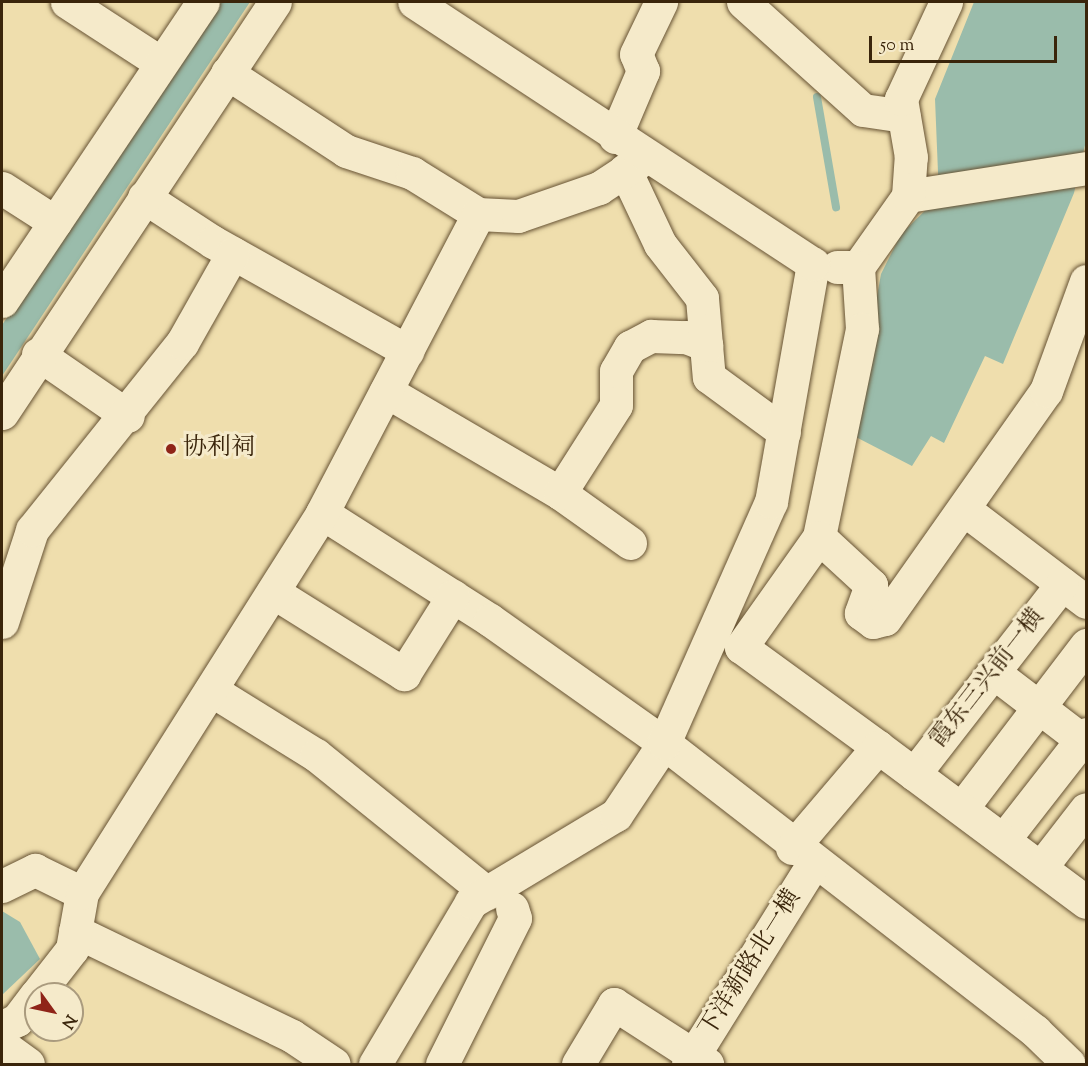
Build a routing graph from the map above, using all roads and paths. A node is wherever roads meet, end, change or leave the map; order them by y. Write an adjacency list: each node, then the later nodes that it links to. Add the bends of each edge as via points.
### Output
1 (68, 2): 8 (street)
2 (203, 2): 8 (street)
3 (275, 2): 9 (street)
4 (414, 2): 11 (street)
5 (661, 2): 11 (street, via 636,54 643,71)
6 (742, 2): 10 (street, via 863,110)
7 (946, 2): 10 (street, via 901,99)
8 (161, 63): 18 (street)
9 (227, 73): 16 (street); 17 (street, via 346,151 412,173)
10 (904, 116): 15 (street, via 911,157)
11 (615, 137): 12 (street)
12 (636, 164): 17 (street, via 599,188 519,216); 20 (street); 25 (street, via 660,243 702,298)
13 (1086, 168): 15 (street)
14 (2, 188): 18 (street)
15 (908, 196): 21 (street)
16 (144, 197): 19 (street); 27 (street)
17 (478, 214): 26 (street)
18 (55, 222): 23 (street)
19 (233, 253): 26 (street); 30 (street, via 182,343)
20 (813, 264): 21 (street); 31 (street)
21 (858, 267): 35 (street, via 862,329)
22 (1086, 281): 24 (street)
23 (2, 301)
24 (1078, 331): 33 (street, via 1046,391)
25 (706, 345): 31 (street, via 709,377); 32 (street, via 686,337 651,336 630,347 615,371 616,405)
26 (407, 351): 28 (street)
27 (38, 354): 29 (street); 30 (street)
28 (386, 391): 32 (street); 34 (street)
29 (2, 413)
30 (128, 416): 40 (street, via 32,530)
31 (784, 432): 46 (street, via 771,502)
32 (560, 494): 36 (street)
33 (965, 510): 35 (street, via 885,619 873,622 861,613 871,585); 38 (street)
34 (322, 513): 37 (street); 39 (street)
35 (819, 537): 47 (street, via 741,647)
36 (630, 543)
37 (273, 592): 39 (street, via 404,674); 43 (street)
38 (1074, 593): 42 (street, 霞东三兴前一横)
39 (453, 596): 46 (street)
40 (2, 622)
41 (1086, 645): 44 (street)
42 (993, 672): 44 (street); 48 (street, 霞东三兴前一横)
43 (211, 690): 55 (street); 56 (street, via 316,755)
44 (1040, 708): 45 (street); 49 (street)
45 (1085, 739): 51 (street)
46 (664, 743): 52 (street); 56 (street, via 616,815)
47 (878, 747): 48 (street); 52 (street, 下洋新路北一横)
48 (914, 774): 49 (street)
49 (962, 808): 51 (street)
50 (1086, 809): 53 (street)
51 (1004, 839): 53 (street)
52 (803, 856): 63 (street, 下洋新路北一横); 69 (street, via 1035,1031)
53 (1041, 867): 57 (street)
54 (2, 886): 55 (street, via 35,870)
55 (82, 893): 58 (street)
56 (499, 900): 66 (street, via 471,902); 67 (street, via 515,918)
57 (1086, 902)
58 (75, 931): 59 (street, via 72,949); 65 (street, via 292,1036)
59 (46, 982)
60 (24, 1011): 61 (street, via 17,1020)
61 (2, 1027)
62 (2, 1045): 64 (street)
63 (696, 1062): 68 (street, via 614,1004)
64 (28, 1065)
65 (334, 1065)
66 (375, 1065)
67 (442, 1065)
68 (578, 1065)
69 (1069, 1065)

